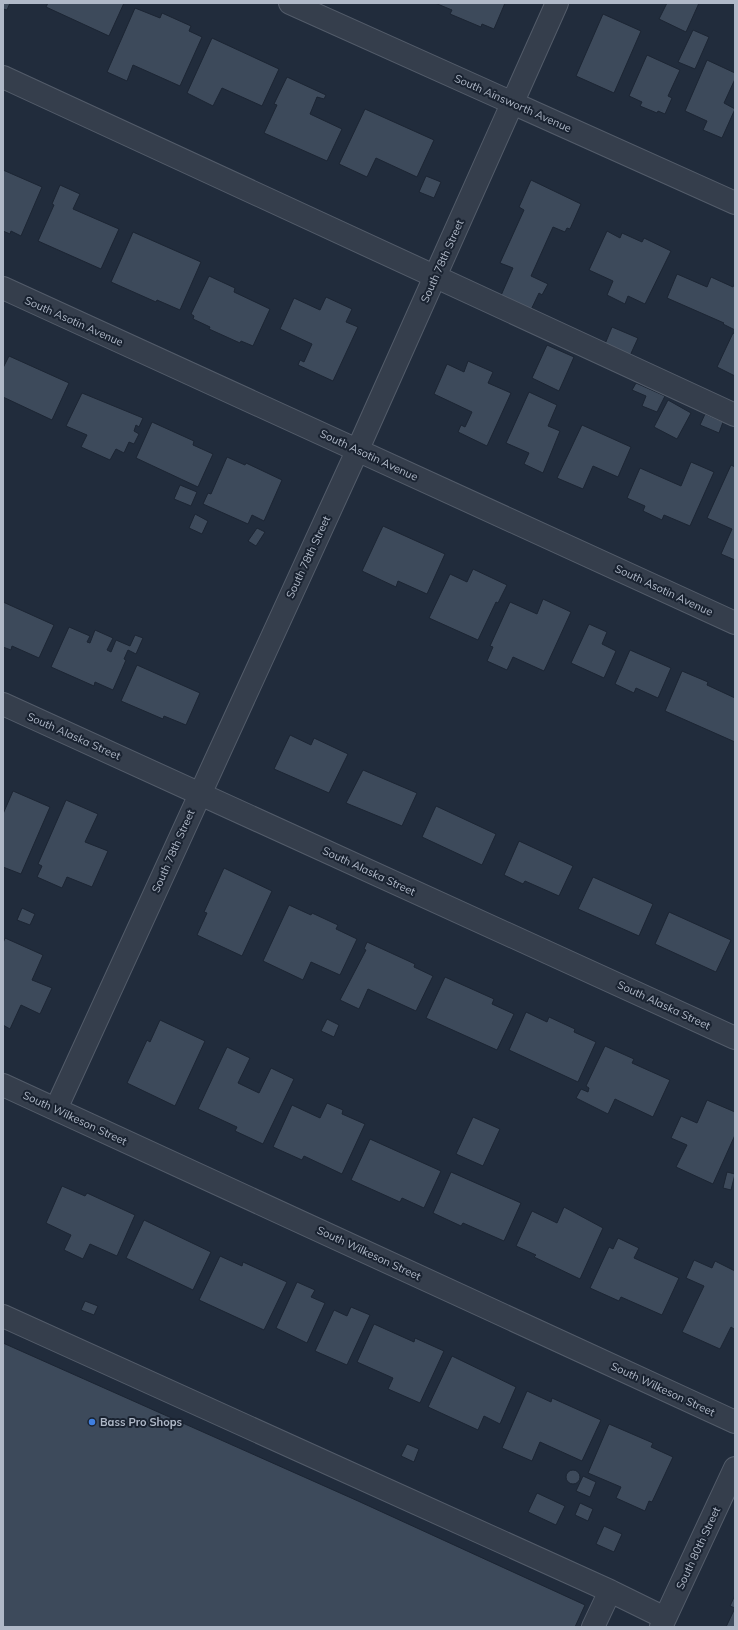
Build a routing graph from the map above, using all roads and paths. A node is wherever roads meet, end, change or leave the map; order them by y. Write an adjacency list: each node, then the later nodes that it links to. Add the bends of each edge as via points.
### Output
1 (290, 3): 4 (street, South Ainsworth Avenue)
2 (557, 3): 4 (street, South 78th Street)
3 (3, 77): 6 (street)
4 (512, 102): 5 (street, South Ainsworth Avenue); 6 (street, South 78th Street)
5 (735, 203)
6 (435, 276): 8 (street); 9 (street, South 78th Street)
7 (3, 288): 9 (street, South Asotin Avenue)
8 (735, 415)
9 (358, 449): 10 (street, South Asotin Avenue); 12 (street, South 78th Street)
10 (735, 623)
11 (3, 704): 12 (street, South Alaska Street)
12 (199, 793): 13 (street, South Alaska Street); 15 (street, South 78th Street)
13 (735, 1038)
14 (3, 1085): 15 (street, South Wilkeson Street)
15 (56, 1109): 17 (street, South Wilkeson Street)
16 (3, 1316): 19 (street)
17 (735, 1422)
18 (735, 1468): 20 (street, South 80th Street)
19 (610, 1591): 20 (street); 21 (street)
20 (663, 1623)
21 (593, 1627)

